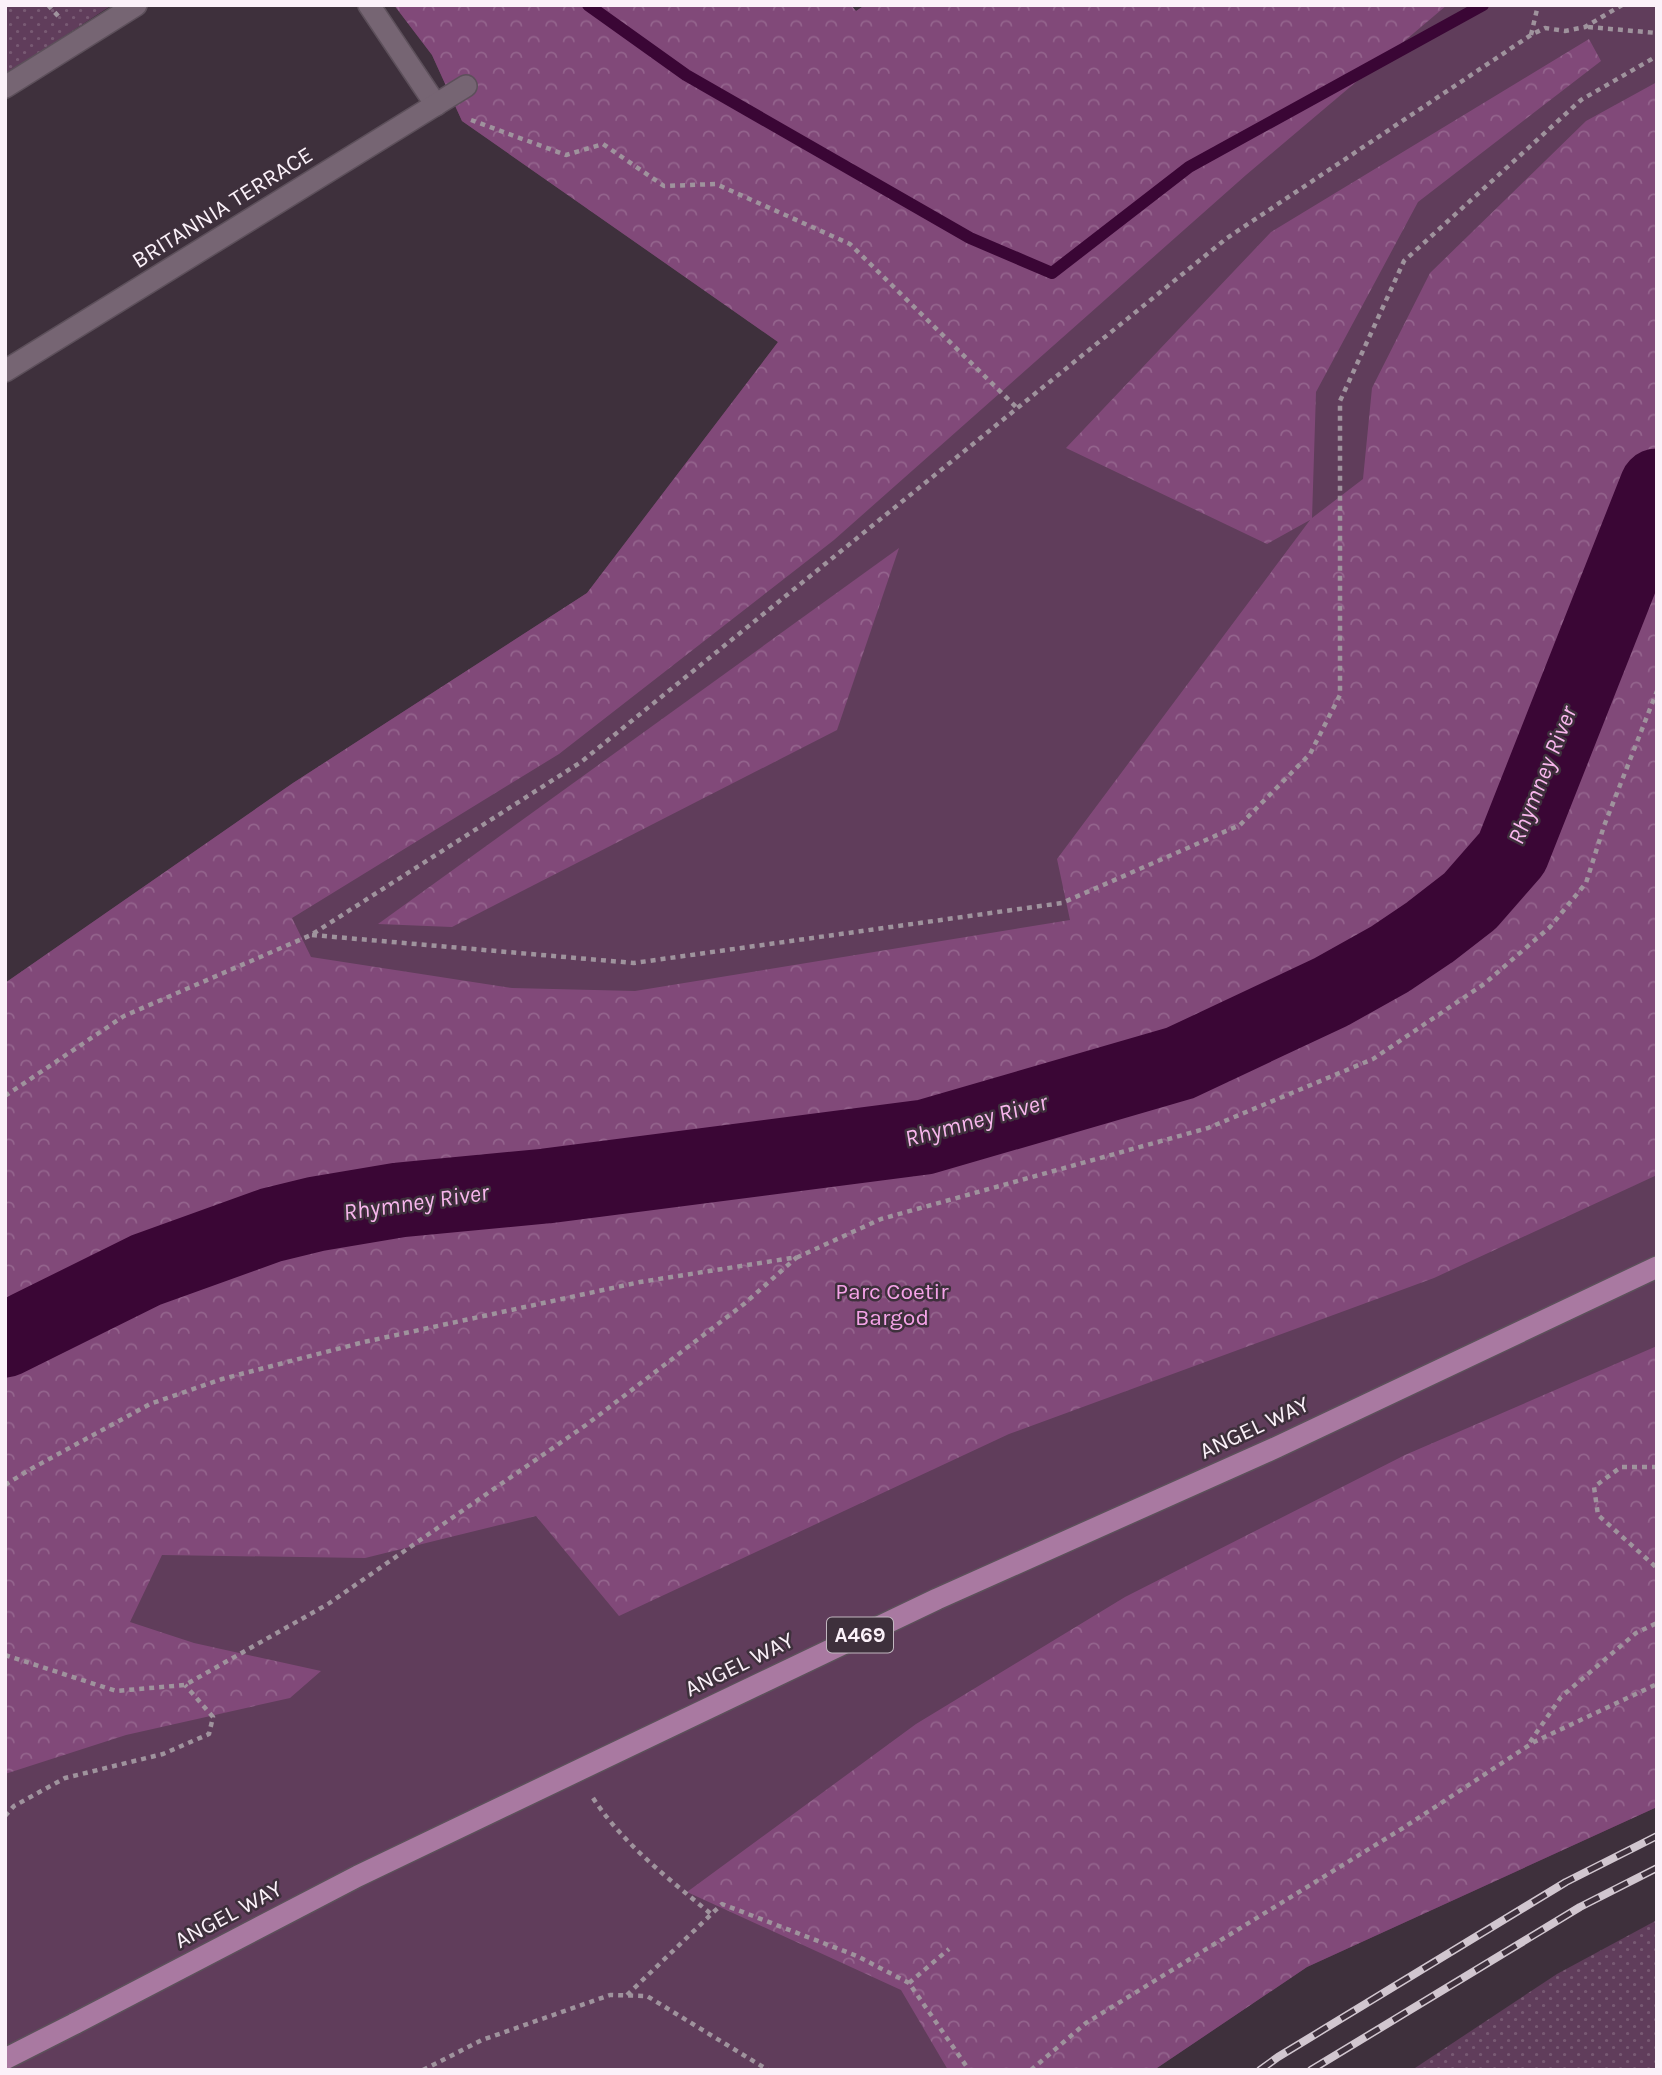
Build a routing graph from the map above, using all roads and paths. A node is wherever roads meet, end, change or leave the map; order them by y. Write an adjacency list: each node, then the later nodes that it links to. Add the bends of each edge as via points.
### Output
1 (136, 5): 10 (street)
2 (369, 5): 11 (street)
3 (1538, 5): 7 (path)
4 (1622, 5): 5 (path)
5 (1587, 26): 6 (path); 7 (path, via 1565,32 1545,29)
6 (1657, 33)
7 (1531, 35): 14 (path, via 1227,238)
8 (1657, 56): 16 (path, via 1581,100 1404,261 1340,401 1340,695 1310,754 1240,825 1062,904 634,964)
9 (466, 86): 11 (street, BRITANNIA TERRACE)
10 (5, 87)
11 (436, 105): 13 (street, BRITANNIA TERRACE)
12 (473, 122): 14 (path, via 566,155 603,144 664,186 716,184 850,244)
13 (5, 371)
14 (1017, 408): 16 (path, via 581,762)
15 (1657, 691): 18 (path, via 1586,883 1550,927 1484,984 1373,1059 1208,1128 881,1219)
16 (311, 935): 17 (path, via 124,1016)
17 (5, 1096)
18 (798, 1257): 21 (path, via 640,1282 364,1342 222,1379 150,1404); 26 (path, via 586,1425 328,1604)
19 (1657, 1267): 28 (main road, ANGEL WAY / A469, via 1277,1447 937,1599)
20 (1657, 1467): 22 (path, via 1621,1467 1594,1487 1598,1515)
21 (5, 1485)
22 (1657, 1568)
23 (1656, 1622): 27 (path, via 1636,1633 1562,1697)
24 (5, 1655): 26 (path, via 116,1691)
25 (1657, 1684): 27 (path)
26 (185, 1685): 29 (path, via 213,1717 208,1734 163,1754 65,1777)
27 (1527, 1746): 38 (path, via 1086,2023)
28 (575, 1772): 30 (path, via 609,1822 648,1862); 34 (main road, ANGEL WAY / A469, bridge, via 358,1876)
29 (5, 1816)
30 (711, 1914): 32 (path, via 722,1904 857,1955); 33 (path)
31 (949, 1949): 32 (path)
32 (909, 1983): 37 (path)
33 (627, 1995): 35 (path, via 610,1994 482,2040); 36 (path, via 647,1996)
34 (5, 2059)
35 (423, 2070)
36 (768, 2070)
37 (969, 2070)
38 (1031, 2070)

